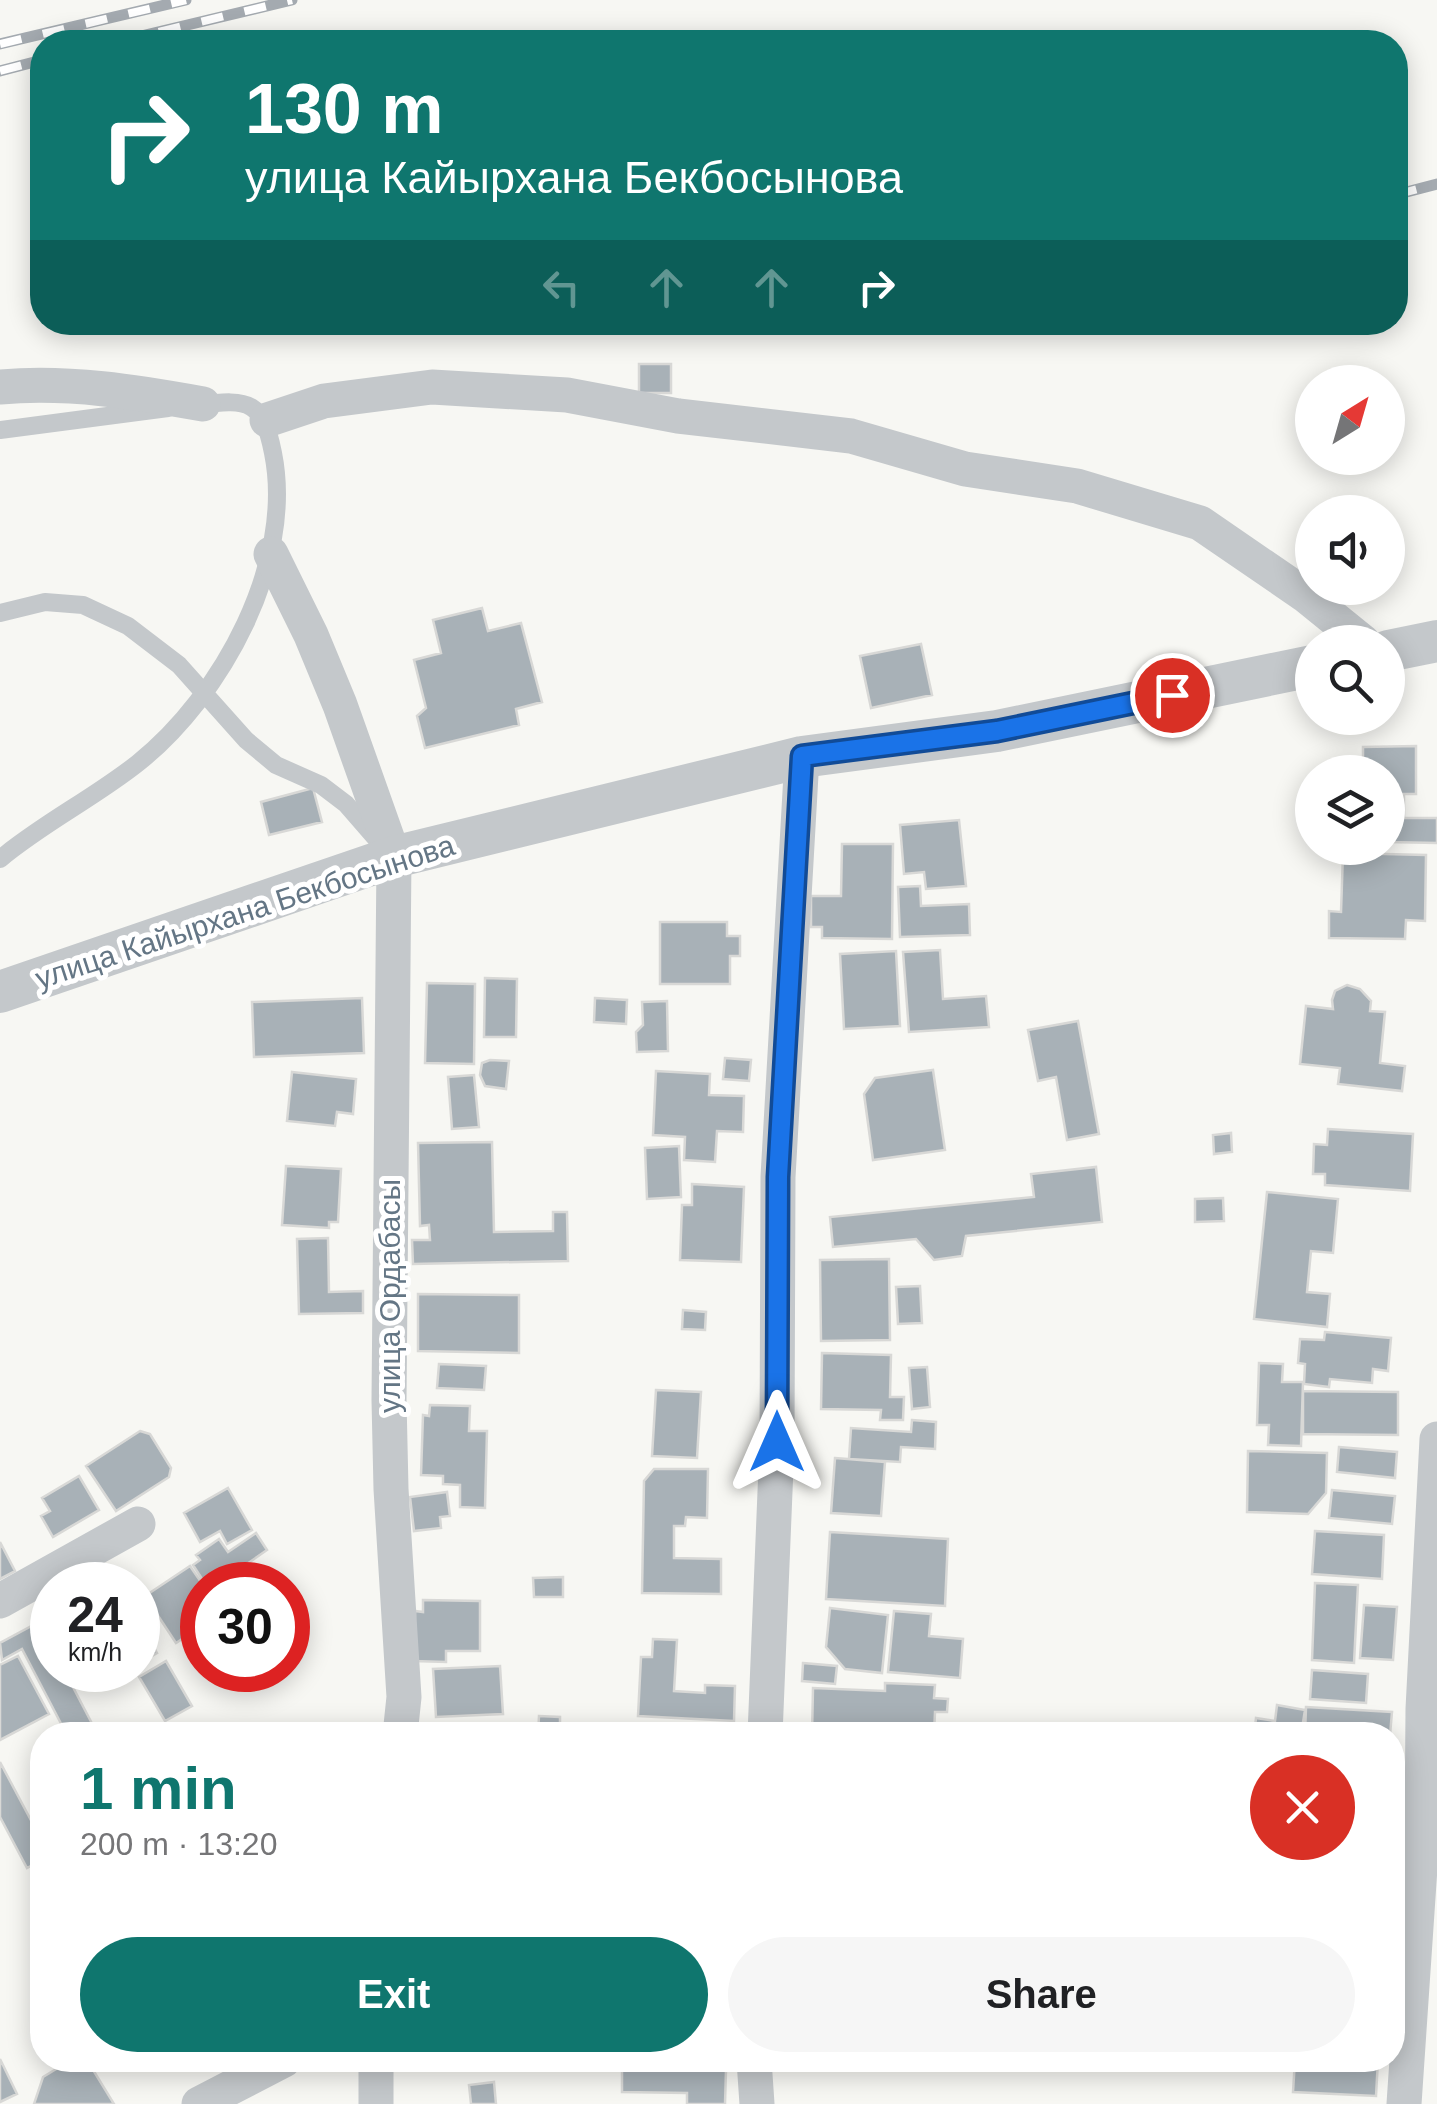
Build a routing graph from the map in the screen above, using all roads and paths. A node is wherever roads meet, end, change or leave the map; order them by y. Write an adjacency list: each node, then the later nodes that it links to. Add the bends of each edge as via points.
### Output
1 (0, 387): 2 (street, via 130,390)
2 (203, 404): 3 (lane, via 250,405); 4 (lane)
3 (266, 420): 5 (lane, via 278,478); 7 (street, via 324,401 432,387 567,395 852,436 965,469 1077,486 1200,523)
4 (0, 430)
5 (271, 554): 11 (lane, via 246,622); 13 (street, улица Ордабасы, via 340,704)
6 (0, 613): 11 (lane, via 44,602 84,605 128,626)
7 (1343, 625)
8 (1437, 641): 9 (street)
9 (1405, 648)
10 (1295, 670): 12 (street, улица Кайырхана Бекбосынова, via 997,731)
11 (206, 691): 13 (lane, via 246,740 346,804); 14 (lane, via 138,764)
12 (802, 756): 13 (street, улица Кайырхана Бекбосынова); 20 (street, via 778,1177)
13 (394, 857): 15 (street, улица Кайырхана Бекбосынова); 19 (street, улица Ордабасы, via 389,1400)
14 (0, 860)
15 (0, 992)
16 (1437, 1439): 27 (street)
17 (138, 1524): 18 (street)
18 (0, 1601)
19 (401, 1722)
20 (766, 1722)
21 (261, 2072): 24 (street)
22 (376, 2072): 25 (street)
23 (755, 2072): 26 (street)
24 (199, 2104)
25 (376, 2104)
26 (757, 2104)
27 (1404, 2104)

